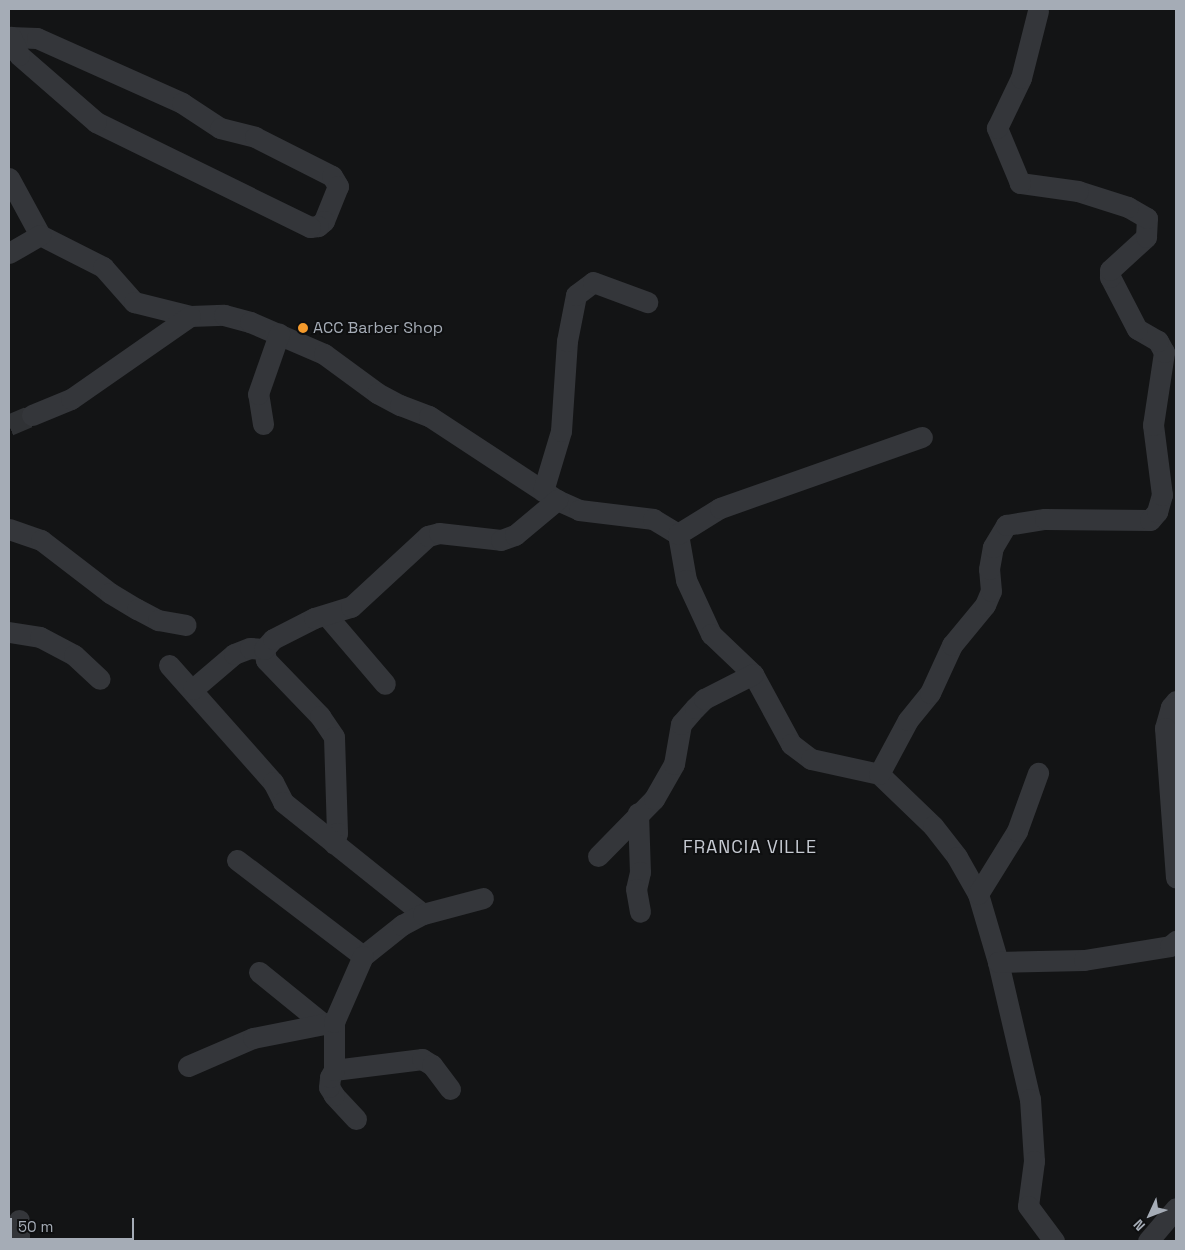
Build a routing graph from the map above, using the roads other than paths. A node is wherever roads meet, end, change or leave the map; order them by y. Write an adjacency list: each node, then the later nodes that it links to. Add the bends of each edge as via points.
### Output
1 (1038, 11): 26 (street, via 1020,78 997,128 1020,183 1078,191 1128,207 1147,218 1146,237 1110,270 1110,277 1137,329 1158,341 1164,352 1153,425 1162,496 1157,512 1150,520 1045,519 1006,526 993,547 989,569 991,592 985,605 952,645 930,693 908,720)
2 (10, 37): 2 (street, via 19,55 96,122 310,227 324,221 338,186 332,176 255,137 220,128 182,103 37,38)
3 (9, 178): 4 (street)
4 (40, 235): 5 (street); 7 (street, via 103,267 134,302)
5 (9, 253)
6 (647, 302): 12 (street, via 593,282 576,295 567,341 561,431)
7 (190, 316): 8 (street, via 224,315); 9 (street, via 71,399)
8 (279, 334): 10 (street, via 258,394); 12 (street, via 324,354 400,405 429,416)
9 (32, 414)
10 (263, 424)
11 (922, 437): 14 (street, via 720,508)
12 (550, 495): 14 (street, via 579,510 653,520); 15 (street, via 515,535 501,540 439,533 428,536 351,607)
13 (9, 529): 16 (street, via 41,540 137,609 158,620)
14 (678, 534): 20 (street, via 686,580 711,634)
15 (327, 616): 18 (street, via 314,618 273,639); 22 (street)
16 (186, 625)
17 (9, 632): 21 (street, via 40,637 74,655)
18 (264, 648): 23 (street, via 250,648 234,654); 28 (street, via 266,660 320,716 334,737 337,834)
19 (169, 665): 23 (street)
20 (753, 674): 26 (street, via 790,744 799,753 812,759); 27 (street, via 704,699 695,708 682,724 674,764 666,780 654,799)
21 (100, 679)
22 (385, 684)
23 (193, 690): 28 (street, via 273,782 283,802)
24 (1176, 701): 31 (street, via 1165,728)
25 (1038, 773): 32 (street, via 1017,831)
26 (879, 774): 32 (street, via 933,826)
27 (638, 813): 29 (street); 34 (street, via 640,872 636,889)
28 (334, 844): 35 (street)
29 (598, 856)
30 (237, 860): 37 (street)
31 (1176, 871)
32 (978, 894): 38 (street)
33 (483, 898): 35 (street)
34 (640, 912)
35 (423, 914): 37 (street, via 402,924)
36 (1176, 941): 38 (street, via 1170,946 1084,960)
37 (363, 956): 40 (street)
38 (998, 962): 48 (street, via 1030,1099 1034,1161 1028,1206)
39 (260, 972): 40 (street)
40 (328, 1022): 41 (street, via 253,1038); 42 (street)
41 (188, 1066)
42 (334, 1070): 43 (street, via 422,1059 432,1065); 44 (street, via 329,1087)
43 (450, 1089)
44 (356, 1119)
45 (1176, 1208): 49 (street)
46 (19, 1220): 47 (street)
47 (19, 1241)
48 (1054, 1241)
49 (1148, 1241)

